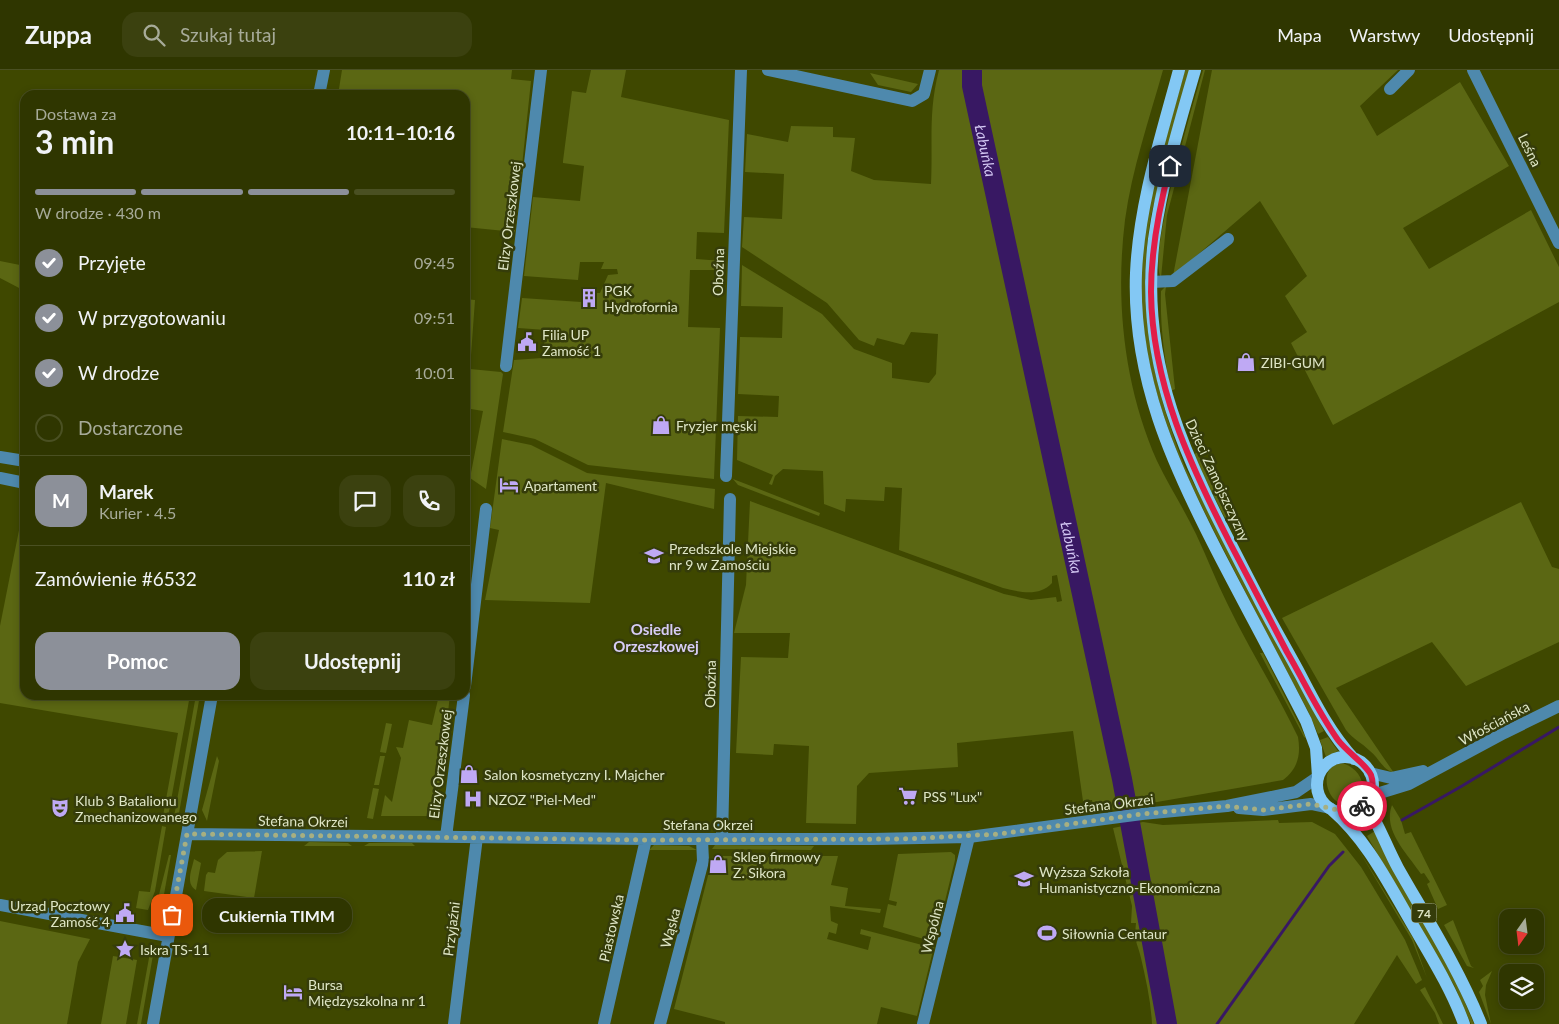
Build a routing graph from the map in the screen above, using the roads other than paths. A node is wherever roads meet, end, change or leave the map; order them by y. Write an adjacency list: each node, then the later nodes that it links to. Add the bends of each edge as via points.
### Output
1 (324, 70): 11 (street)
2 (541, 70): 15 (street, Elizy Orzeszkowej)
3 (741, 70): 18 (street, Oboźna)
4 (768, 70): 5 (street, via 912,101 924,94)
5 (930, 70)
6 (1179, 70): 30 (main road, 74, via 1147,188 1140,231 1136,294 1141,356 1151,401 1171,457 1306,720 1316,748)
7 (1195, 70): 14 (main road, Dzieci Zamojszczyzny, via 1161,202)
8 (1409, 70): 10 (street)
9 (1473, 70): 13 (street, Leśna)
10 (1390, 89)
11 (320, 90)
12 (1228, 239): 14 (street, via 1173,281)
13 (1559, 243)
14 (1151, 282): 27 (main road, Dzieci Zamojszczyzny, via 1160,374 1186,453 1227,538 1323,718)
15 (506, 366)
16 (0, 457): 17 (street)
17 (20, 460)
18 (726, 476)
19 (0, 478): 20 (street)
20 (20, 481)
21 (730, 499): 39 (street, Oboźna)
22 (486, 509): 23 (street)
23 (470, 644)
24 (211, 700): 34 (street)
25 (463, 700): 35 (street, Elizy Orzeszkowej)
26 (1559, 706): 28 (street, Włościańska)
27 (1354, 758): 29 (main road); 30 (main road, via 1341,757 1330,761)
28 (1443, 766): 29 (street, Włościańska, via 1395,778); 31 (street, Włościańska)
29 (1370, 773): 31 (main road, via 1372,784)
30 (1318, 776): 32 (street, Stefana Okrzei, via 1296,792); 33 (main road, 74, via 1318,794)
31 (1368, 800): 33 (main road, via 1353,811 1338,812); 49 (main road, 74, via 1394,859 1461,977)
32 (1226, 806): 33 (street, Stefana Okrzei, via 1263,810 1311,804); 37 (street, Stefana Okrzei)
33 (1330, 808): 48 (main road, 74, via 1368,848 1439,970)
34 (187, 834): 35 (street, Stefana Okrzei); 42 (street)
35 (446, 837): 36 (street, Stefana Okrzei)
36 (477, 837): 40 (street, Stefana Okrzei); 44 (street, Przyjaźni)
37 (969, 837): 39 (street, Stefana Okrzei); 47 (street, Wspólna)
38 (702, 839): 39 (street, Stefana Okrzei); 40 (street, Stefana Okrzei); 46 (street, Wąska, via 703,861)
39 (722, 839)
40 (646, 840): 45 (street, Piastowska)
41 (0, 905): 42 (street)
42 (168, 936): 43 (street)
43 (153, 1024)
44 (454, 1024)
45 (604, 1024)
46 (660, 1024)
47 (923, 1024)
48 (1464, 1024)
49 (1481, 1024)

